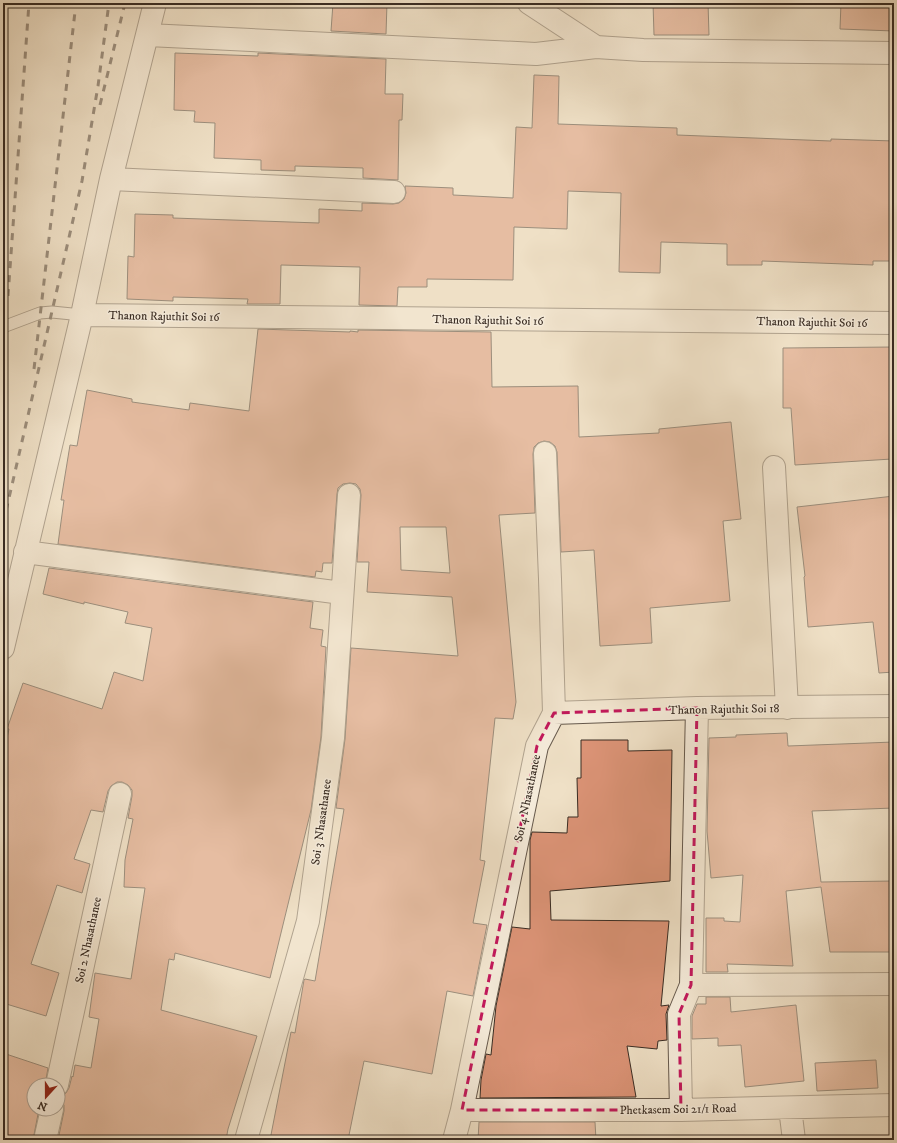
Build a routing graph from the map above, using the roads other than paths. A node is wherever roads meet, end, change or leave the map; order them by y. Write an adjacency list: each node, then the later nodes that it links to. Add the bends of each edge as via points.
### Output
1 (155, 3): 3 (street)
2 (530, 3): 4 (street)
3 (148, 35): 4 (street, via 536,54); 6 (street)
4 (596, 47): 5 (street, via 643,50)
5 (894, 53)
6 (111, 179): 7 (street); 8 (street)
7 (394, 192)
8 (82, 315): 9 (street, Thanon Rajuthit Soi 16); 10 (lane, via 40,313); 14 (street)
9 (894, 323)
10 (3, 327)
11 (545, 453): 20 (street, Soi 4 Nhasathanee)
12 (774, 467): 19 (street)
13 (349, 495): 15 (street, Soi 3 Nhasathanee)
14 (26, 552): 15 (street); 16 (street)
15 (342, 594): 31 (street, Soi 3 Nhasathanee, via 333,738 308,921)
16 (3, 648)
17 (894, 706): 19 (street, Thanon Rajuthit Soi 18)
18 (697, 708): 19 (street, Thanon Rajuthit Soi 18); 20 (street, Thanon Rajuthit Soi 18); 23 (street)
19 (787, 708)
20 (554, 713): 27 (street, Soi 4 Nhasathanee, via 537,746)
21 (120, 794): 24 (street, Soi 2 Nhasathanee)
22 (894, 984): 23 (street)
23 (690, 985): 28 (street, via 679,1014)
24 (59, 1077)
25 (894, 1105): 26 (street, Phetkasem Soi 21/1 Road)
26 (790, 1108): 28 (street, Phetkasem Soi 21/1 Road); 33 (street)
27 (462, 1110): 28 (street, Phetkasem Soi 21/1 Road); 32 (street, Soi 4 Nhasathanee)
28 (682, 1110)
29 (50, 1117): 30 (street)
30 (45, 1140)
31 (246, 1140)
32 (454, 1140)
33 (794, 1140)

